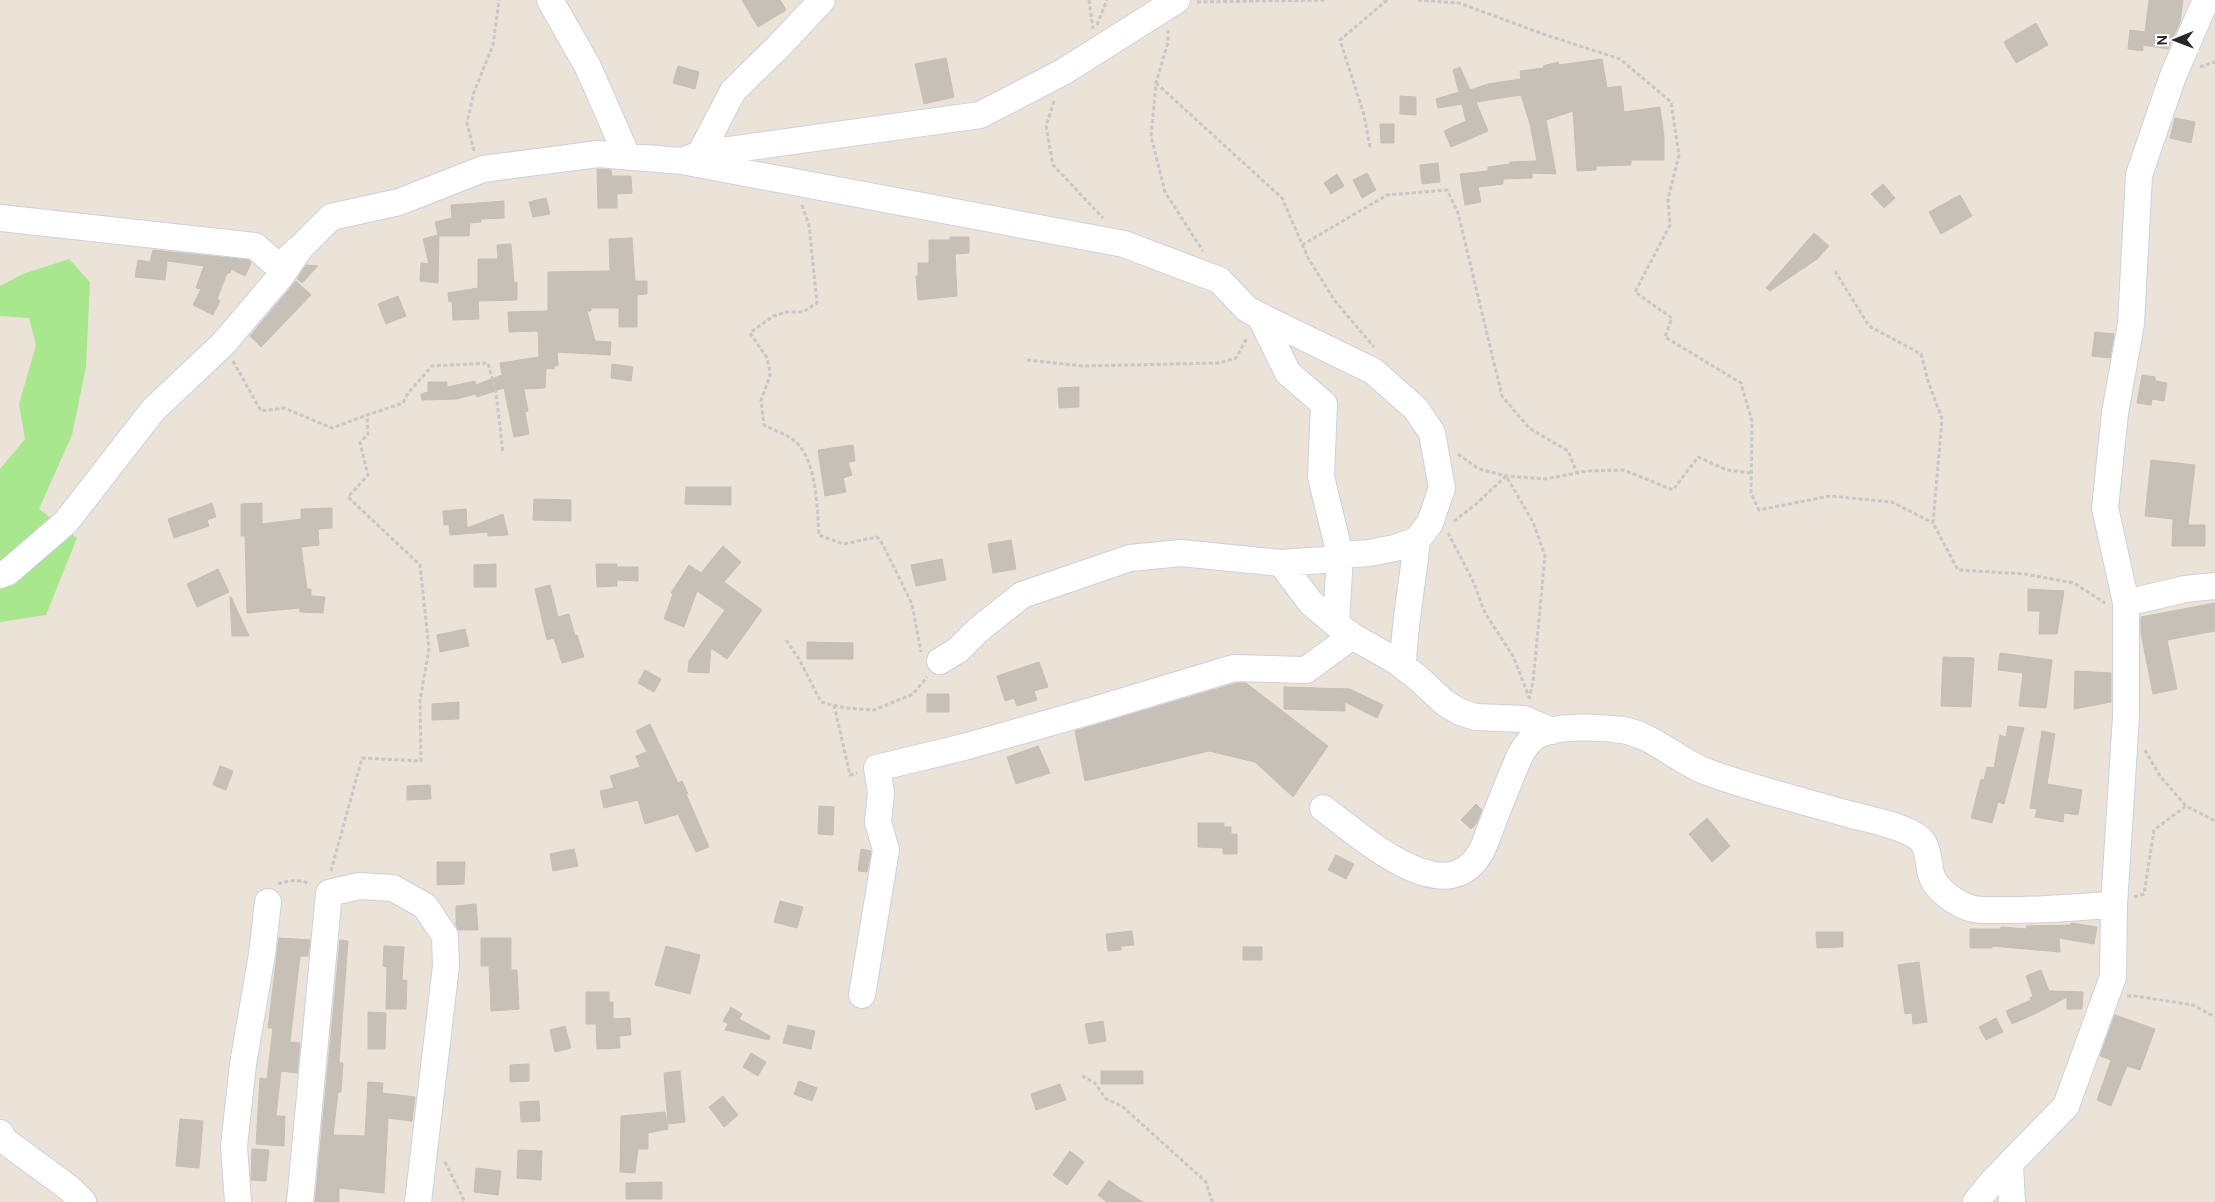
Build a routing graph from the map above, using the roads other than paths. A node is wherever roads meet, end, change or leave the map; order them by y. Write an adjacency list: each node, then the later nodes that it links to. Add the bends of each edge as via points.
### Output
1 (550, 0): 5 (street, via 588,67)
2 (822, 0): 6 (street, via 733,91)
3 (2206, 0): 15 (street, via 2173,76 2139,175 2131,324 2115,413 2105,508)
4 (1176, 4): 6 (street, via 1063,72 980,115)
5 (627, 156): 6 (street); 8 (street, via 598,154 480,170 399,202 331,217)
6 (691, 157): 9 (street, via 1124,244 1219,280)
7 (0, 218): 8 (street, via 255,246 279,267)
8 (300, 248): 13 (street, via 280,277 223,344 152,410 66,522)
9 (1253, 313): 10 (street, via 1374,371 1416,409 1432,434 1442,488 1440,518 1430,524); 11 (street, via 1288,374 1324,404 1322,477)
10 (1417, 540): 11 (street, via 1395,548); 18 (street, via 1403,636)
11 (1340, 555): 12 (street, via 1324,560); 16 (street)
12 (1281, 562): 16 (street, via 1311,603); 17 (street, via 1181,553 1130,558 1022,595 958,650)
13 (0, 576)
14 (2215, 586): 15 (street, via 2185,589)
15 (2126, 610): 22 (street, via 2126,716)
16 (1344, 630): 18 (street); 23 (street, via 1306,670 1234,668 964,747 877,768 881,793 878,822 886,850)
17 (928, 666)
18 (1403, 666): 19 (street, via 1460,712 1476,717 1527,708)
19 (1552, 731): 20 (street, via 1539,734 1526,744 1480,855 1467,869 1454,874 1439,876 1404,866); 22 (street, via 1568,728 1635,733 1656,742 1686,763 1712,774 1895,826 1919,838 1925,847 1932,877 1954,900 1968,908 2013,910)
20 (1323, 808)
21 (268, 902): 27 (street, via 234,1146)
22 (2114, 905): 25 (street, via 2114,977 2066,1106)
23 (862, 995)
24 (0, 1133): 26 (street)
25 (2010, 1165): 30 (street); 31 (street)
26 (83, 1202)
27 (238, 1202)
28 (300, 1202): 29 (street, via 335,891 359,886 393,888 425,906 445,936 446,966)
29 (418, 1202)
30 (1976, 1202)
31 (2012, 1202)

